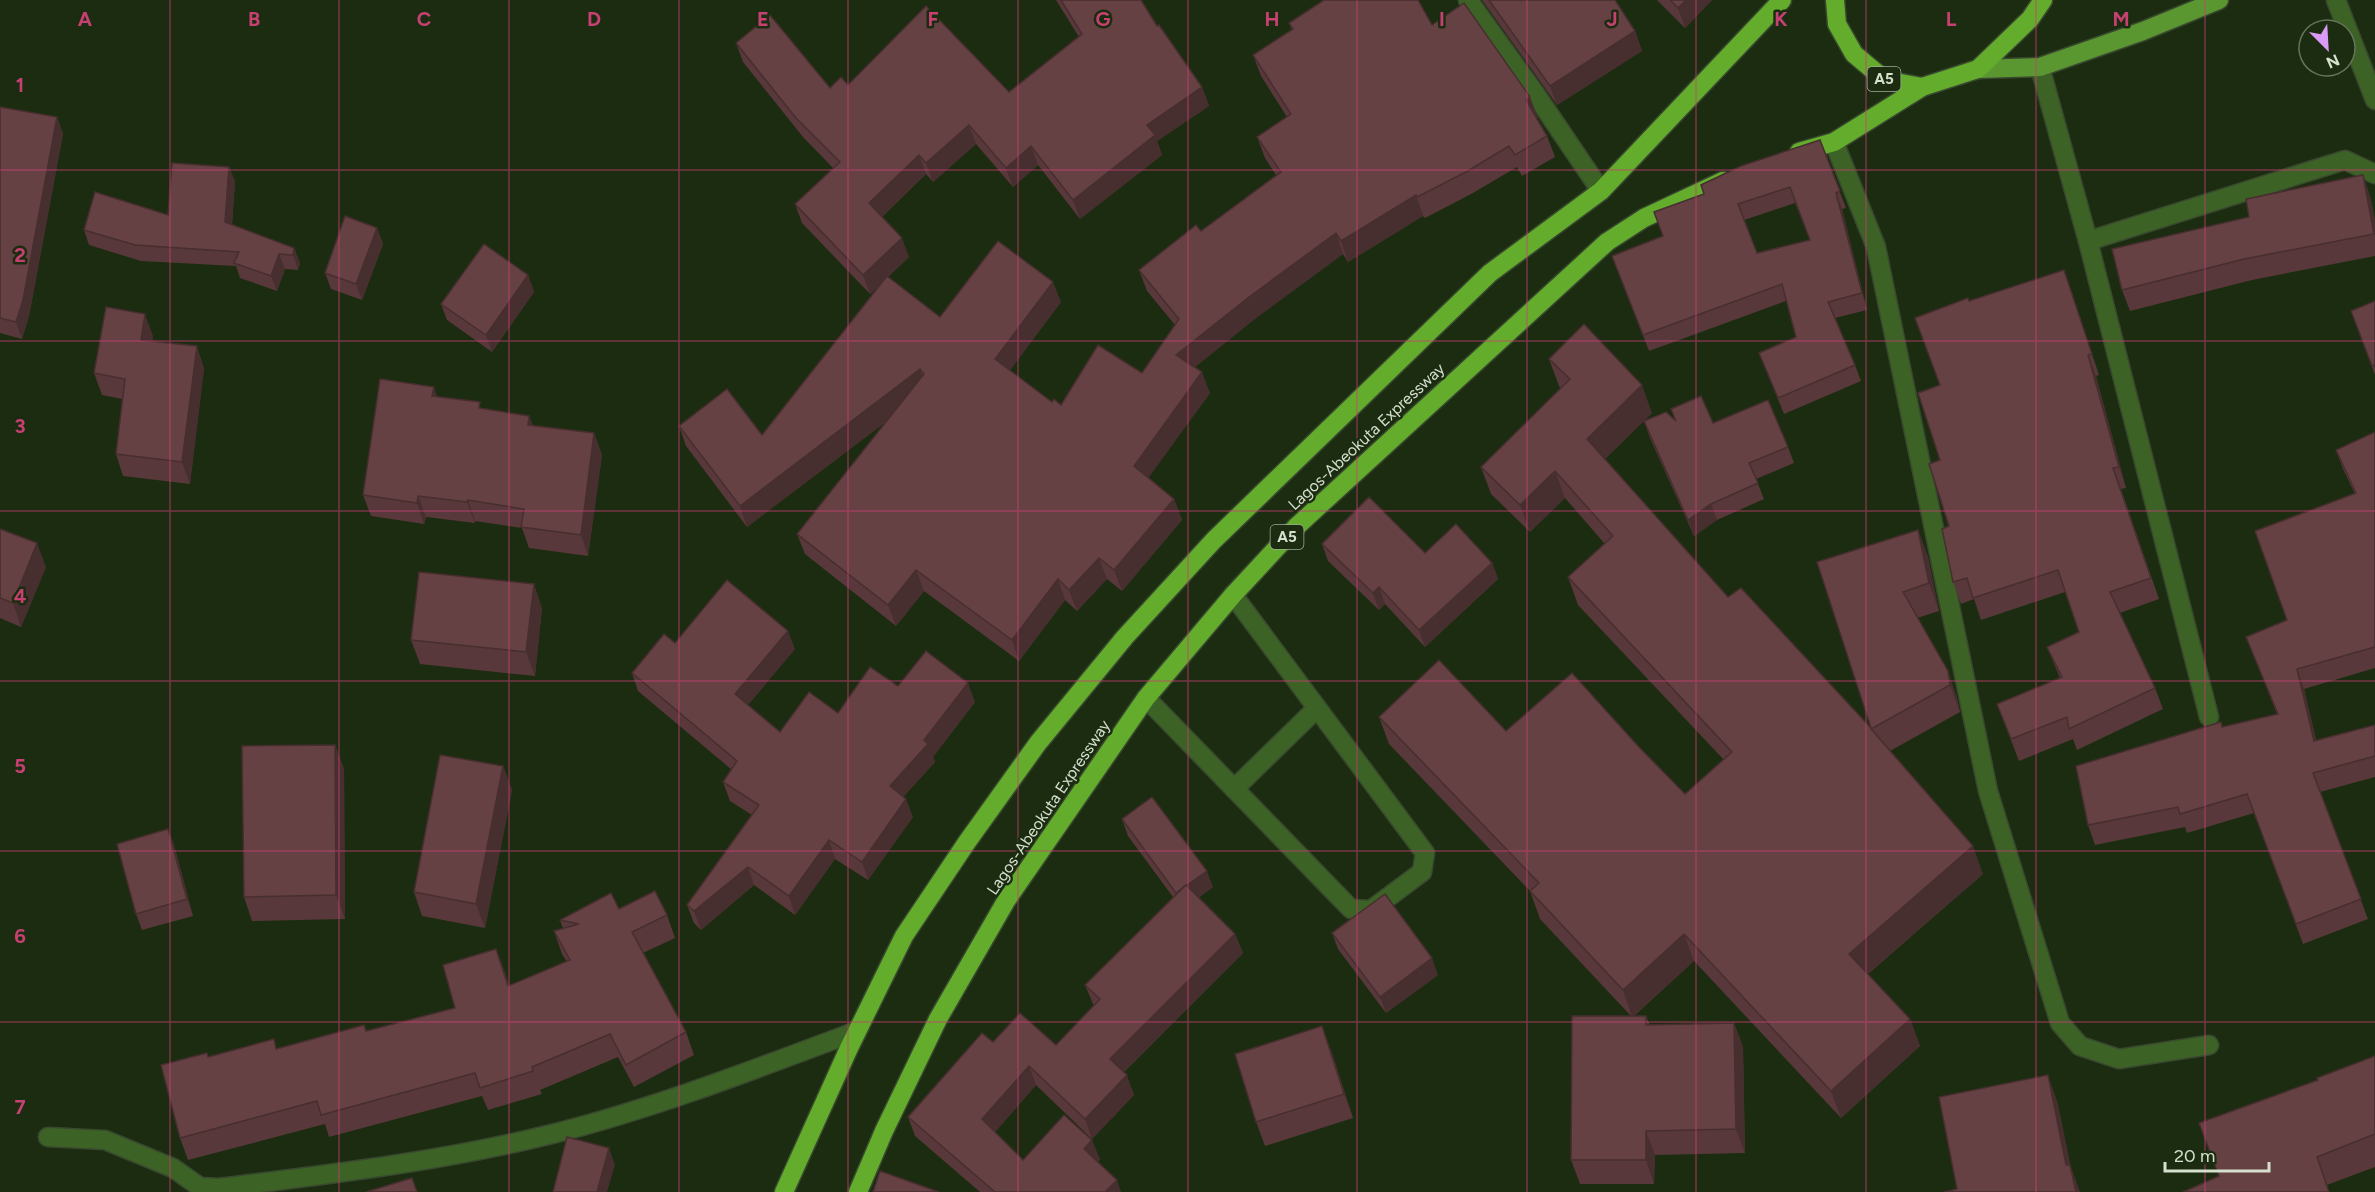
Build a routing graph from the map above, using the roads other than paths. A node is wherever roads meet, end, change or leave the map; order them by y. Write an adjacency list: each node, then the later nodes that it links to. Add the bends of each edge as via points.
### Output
1 (1468, 0): 15 (street)
2 (1782, 0): 15 (highway, Lagos-Abeokuta Expressway)
3 (1835, 0): 9 (highway, A5, via 1837,24 1854,54 1885,80)
4 (2043, 0): 8 (highway, A5, via 2030,19)
5 (2219, 0): 7 (main road)
6 (2336, 0): 10 (street)
7 (2040, 67): 8 (main road); 16 (street)
8 (1978, 69): 9 (highway, A5)
9 (1922, 87): 11 (highway, A5)
10 (2375, 100)
11 (1834, 142): 12 (highway, A5); 23 (street, via 1876,246 1988,791 2060,1023 2080,1046 2119,1059)
12 (1778, 159)
13 (2375, 174): 16 (street, via 2345,160)
14 (1736, 175): 17 (highway, Lagos-Abeokuta Expressway / A5, via 1644,218 1607,242 1296,527)
15 (1600, 191): 22 (highway, Lagos-Abeokuta Expressway, via 1490,273 1214,540 1125,637 1038,743 967,842 904,936)
16 (2088, 241): 20 (street)
17 (1233, 595): 18 (highway, Lagos-Abeokuta Expressway / A5); 19 (street)
18 (1146, 698): 21 (street); 26 (highway, Lagos-Abeokuta Expressway / A5, via 1006,901 938,1019)
19 (1317, 708): 21 (street); 21 (street, via 1425,853 1422,872 1371,910 1351,909)
20 (2209, 717)
21 (1234, 789)
22 (857, 1032): 24 (street, via 701,1089 556,1133 415,1163 231,1187 200,1187 173,1168 105,1140); 25 (highway, Lagos-Abeokuta Expressway)
23 (2209, 1045)
24 (48, 1137)
25 (784, 1192)
26 (858, 1192)

